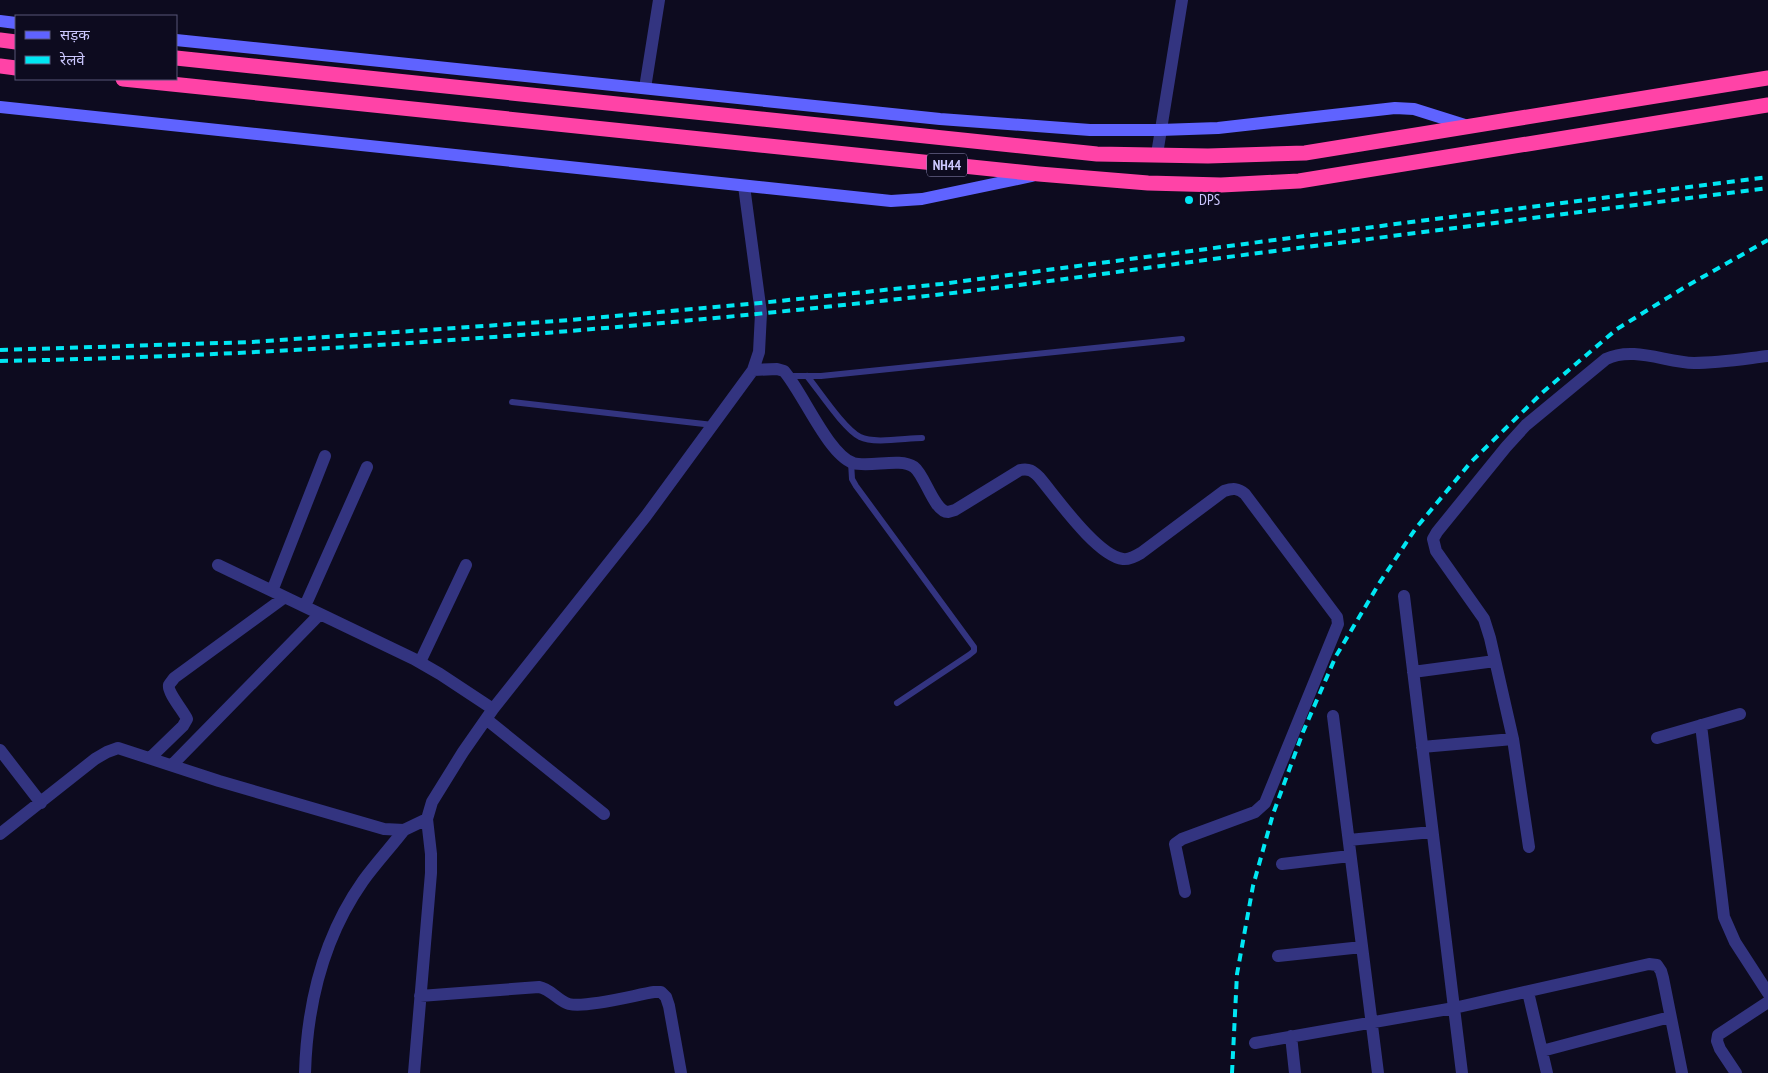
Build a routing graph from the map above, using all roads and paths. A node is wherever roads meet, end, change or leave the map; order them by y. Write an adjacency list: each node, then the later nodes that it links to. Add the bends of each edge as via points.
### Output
1 (660, 0): 13 (street)
2 (1182, 0): 17 (street)
3 (0, 21): 4 (street)
4 (15, 23)
5 (0, 40): 7 (highway)
6 (178, 40): 13 (street)
7 (15, 42)
8 (178, 58): 18 (highway, NH44, via 1097,154)
9 (0, 66): 10 (highway)
10 (15, 68)
11 (1768, 78): 16 (highway, NH44)
12 (133, 80): 19 (highway, NH44)
13 (645, 88): 17 (street, via 940,119 1090,130)
14 (1768, 106): 19 (highway, NH44, via 1299,181 1221,185)
15 (0, 107): 20 (street)
16 (1469, 126): 17 (street, via 1414,109 1396,108 1218,128); 18 (highway, NH44, via 1305,154)
17 (1160, 130): 18 (street)
18 (1157, 154)
19 (1039, 174): 20 (street, via 922,199 891,201)
20 (744, 186): 23 (street, via 761,314 759,352)
21 (1182, 339): 25 (lane)
22 (1768, 356): 39 (street, via 1691,363 1633,354 1614,355 1526,425 1506,447 1433,539 1436,551 1484,619)
23 (753, 370): 24 (street, via 777,369); 27 (street)
24 (789, 376): 25 (lane); 30 (street, via 833,446)
25 (807, 376): 28 (lane, via 861,438)
26 (512, 402): 27 (lane)
27 (714, 425): 43 (street)
28 (922, 438)
29 (325, 456): 34 (street)
30 (851, 462): 42 (lane, via 856,486 974,647 969,655); 63 (street, via 913,467 938,506 948,512 1020,470 1033,471 1092,540 1104,551 1123,559 1141,553 1224,491 1232,488 1245,494 1337,617 1338,624 1265,803 1256,812 1175,844)
31 (367, 467): 37 (street)
32 (218, 565): 34 (street)
33 (466, 565): 40 (street)
34 (272, 591): 36 (street)
35 (1404, 596): 41 (street)
36 (284, 597): 37 (street); 51 (street, via 169,684 168,689 187,719)
37 (305, 606): 38 (street)
38 (320, 614): 40 (street); 52 (street)
39 (1495, 661): 41 (street); 48 (street)
40 (420, 662): 43 (street)
41 (1413, 672): 49 (street)
42 (897, 703)
43 (489, 714): 54 (street); 55 (street, via 432,802)
44 (1740, 714): 46 (street)
45 (1333, 716): 59 (street)
46 (1701, 726): 47 (street); 67 (street, via 1724,917 1735,942)
47 (1657, 738)
48 (1513, 739): 49 (street); 60 (street)
49 (1422, 747): 57 (street)
50 (0, 750): 53 (street)
51 (150, 758): 52 (street); 53 (street, via 118,748 107,752)
52 (172, 765): 56 (street, via 384,829)
53 (41, 803): 58 (street)
54 (604, 814)
55 (427, 819): 56 (street); 68 (street, via 432,873)
56 (404, 830): 76 (street, via 359,888 322,961 309,1015)
57 (1432, 832): 59 (street); 70 (street)
58 (0, 834)
59 (1349, 840): 61 (street)
60 (1529, 847)
61 (1350, 856): 62 (street); 64 (street)
62 (1282, 864)
63 (1185, 892)
64 (1362, 947): 65 (street); 72 (street)
65 (1278, 956)
66 (1528, 992): 70 (street); 71 (street, via 1656,965 1663,978); 75 (street)
67 (1768, 993)
68 (420, 996): 77 (street); 78 (street, via 539,987 566,1003 583,1005 661,992 669,1006)
69 (1768, 1002): 84 (street, via 1718,1035 1716,1041)
70 (1454, 1008): 72 (street); 81 (street)
71 (1670, 1017): 75 (street); 83 (street)
72 (1372, 1022): 73 (street); 80 (street)
73 (1291, 1036): 74 (street); 79 (street)
74 (1255, 1043)
75 (1542, 1051): 82 (street)
76 (305, 1073)
77 (414, 1073)
78 (681, 1073)
79 (1295, 1073)
80 (1378, 1073)
81 (1462, 1073)
82 (1547, 1073)
83 (1682, 1073)
84 (1736, 1073)

